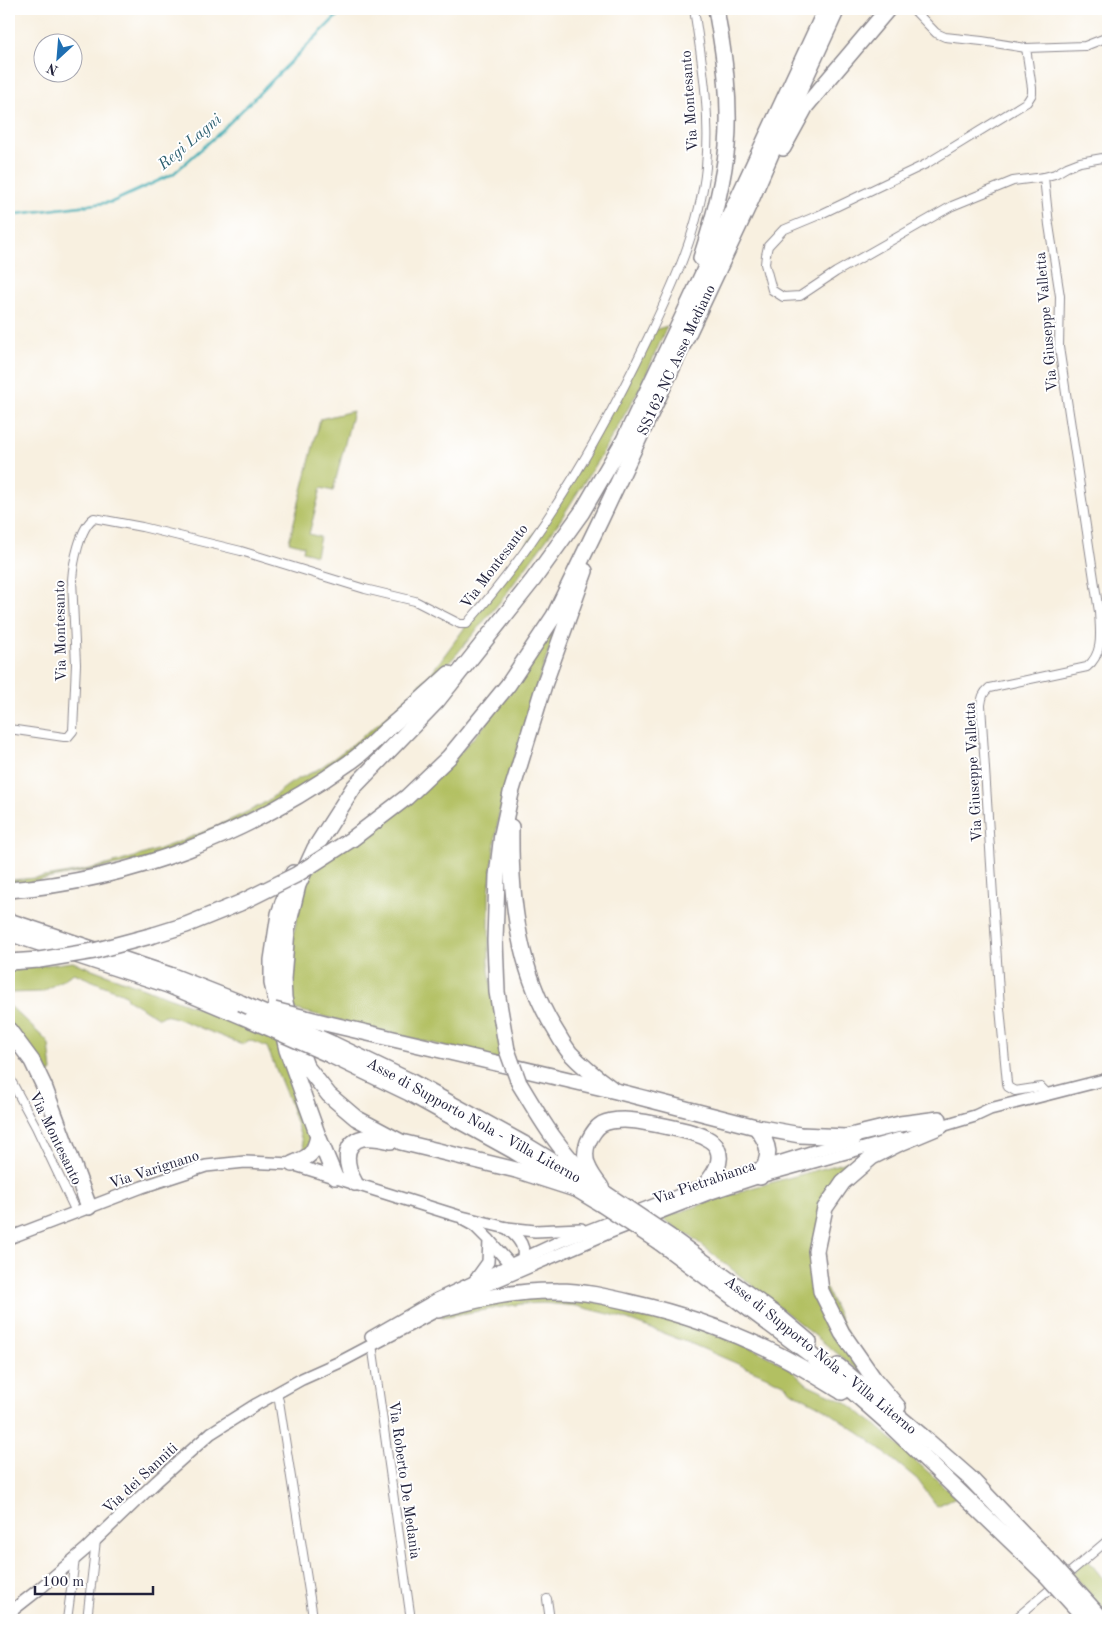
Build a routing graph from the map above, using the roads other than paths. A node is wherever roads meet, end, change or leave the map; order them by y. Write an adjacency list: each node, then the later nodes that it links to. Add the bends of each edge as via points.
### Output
1 (694, 9): 15 (street, Via Montesanto, via 705,91 707,149 699,203 681,266 595,442 525,551 469,622 460,624 415,601 241,551 94,518 80,542 72,574 76,664 73,731 64,737)
2 (716, 9): 12 (highway, via 726,76 727,146 714,218)
3 (826, 9): 12 (highway)
4 (837, 9): 11 (highway)
5 (888, 9): 11 (highway, via 806,106)
6 (913, 9): 8 (street, via 945,37)
7 (1108, 37): 8 (street, via 1085,46)
8 (1026, 48): 10 (street, via 1032,88 1030,98 926,164 783,230 768,246 766,255 765,264 772,290 783,296 800,296 952,206 1013,181)
9 (1108, 157): 10 (street, via 1067,166)
10 (1044, 177): 28 (street, Via Giuseppe Valletta, via 1060,296 1059,347 1099,612 1100,643 1098,654 1087,667 989,688 981,705 1007,1083 1015,1091 1041,1088)
11 (751, 200): 13 (highway, SS162 NC Asse Mediano)
12 (684, 314): 14 (highway, via 624,440 582,512)
13 (601, 519): 17 (highway); 21 (highway, bridge, via 554,616 508,686 449,757 406,797 352,839 296,875 186,925 94,951)
14 (480, 646): 16 (highway, via 437,701); 18 (highway, via 351,761 286,803 210,842 160,860 84,880)
15 (9, 729)
16 (354, 787): 31 (highway, via 329,813 294,869 279,914 272,960 272,983 287,1050); 32 (highway, via 315,848 298,885 287,930 284,998 306,1066 328,1095 356,1118)
17 (511, 793): 27 (highway, via 510,859 514,912 529,976 547,1017 569,1052 590,1073); 39 (highway, bridge, via 497,876 495,942 497,992 507,1050 520,1083 544,1124)
18 (9, 890)
19 (9, 921): 22 (highway, Asse di Supporto Nola - Villa Literno, via 170,975)
20 (9, 933): 24 (highway, Asse di Supporto Nola - Villa Literno, bridge, via 168,986)
21 (9, 962)
22 (241, 1003): 24 (highway, Asse di Supporto Nola - Villa Literno, bridge); 27 (highway, bridge)
23 (9, 1030): 40 (highway, via 32,1061 44,1086)
24 (332, 1050): 38 (highway, Asse di Supporto Nola - Villa Literno); 39 (highway, Asse di Supporto Nola - Villa Literno, via 408,1080 516,1140)
25 (9, 1077): 40 (street, Via Montesanto)
26 (1108, 1079): 28 (main road, Via Pietrabianca)
27 (616, 1091): 30 (highway)
28 (1047, 1096): 29 (main road, Via Pietrabianca)
29 (940, 1122): 30 (highway, via 900,1124 846,1137 800,1135); 34 (main road, Via Pietrabianca); 55 (highway, via 872,1157 843,1182 826,1208 816,1251 821,1291 842,1333 874,1379)
30 (756, 1127): 34 (highway, via 766,1140 768,1149)
31 (318, 1136): 33 (highway, via 310,1155); 35 (highway)
32 (401, 1142): 36 (highway, via 364,1138 354,1142 346,1159 348,1172); 38 (highway)
33 (292, 1164): 35 (main road, Via Varignano); 40 (main road, Via Varignano, via 245,1162 206,1166)
34 (763, 1172): 37 (main road, Via Pietrabianca); 48 (main road, Via Pietrabianca)
35 (335, 1177): 36 (main road, Via Varignano)
36 (356, 1183): 41 (main road, Via Varignano)
37 (705, 1185): 39 (highway, via 713,1177 719,1157 717,1149 704,1136 618,1120 601,1124 591,1135 585,1151 588,1169); 43 (main road, Via Pietrabianca)
38 (575, 1188): 39 (highway, Asse di Supporto Nola - Villa Literno)
39 (603, 1199): 46 (highway, Asse di Supporto Nola - Villa Literno, bridge)
40 (83, 1209): 44 (main road, Via Varignano)
41 (458, 1216): 42 (main road, Via Varignano); 45 (main road, Via Varignano)
42 (507, 1228): 43 (main road, Via Varignano, via 535,1231); 47 (main road, via 519,1238)
43 (593, 1228): 47 (main road, Via Pietrabianca)
44 (9, 1238)
45 (489, 1240): 48 (main road, Via Varignano); 49 (main road, via 488,1262)
46 (664, 1240): 54 (highway, Asse di Supporto Nola - Villa Literno, via 811,1355); 55 (highway, Asse di Supporto Nola - Villa Literno, via 778,1316)
47 (523, 1258): 48 (main road)
48 (514, 1267): 49 (main road, Via Pietrabianca); 50 (main road, Via Pietrabianca)
49 (474, 1281): 52 (main road, Via dei Sanniti, via 359,1343)
50 (438, 1310): 51 (main road, Via dei Sanniti); 54 (highway, via 515,1293 559,1291 602,1295 658,1308 779,1356 851,1397)
51 (372, 1344): 52 (main road, Via dei Sanniti); 66 (street, Via Roberto De Medania)
52 (302, 1379): 53 (main road, Via dei Sanniti)
53 (276, 1393): 56 (main road, Via dei Sanniti, via 205,1438); 65 (street, via 280,1401 313,1617)
54 (888, 1423): 59 (highway, Asse di Supporto Nola - Villa Literno, via 983,1514)
55 (929, 1442): 59 (highway, Asse di Supporto Nola - Villa Literno, via 996,1505)
56 (96, 1540): 58 (main road, Via dei Sanniti); 64 (street)
57 (1108, 1540): 68 (street)
58 (75, 1559): 62 (main road, Via dei Sanniti); 63 (street)
59 (1050, 1571): 60 (highway, Asse di Supporto Nola - Villa Literno, bridge)
60 (1070, 1592): 69 (highway, Asse di Supporto Nola - Villa Literno); 70 (highway, Asse di Supporto Nola - Villa Literno)
61 (547, 1599): 67 (street)
62 (9, 1613)
63 (67, 1620)
64 (87, 1620)
65 (331, 1620)
66 (411, 1620)
67 (550, 1620)
68 (1014, 1620)
69 (1087, 1620)
70 (1103, 1620)

